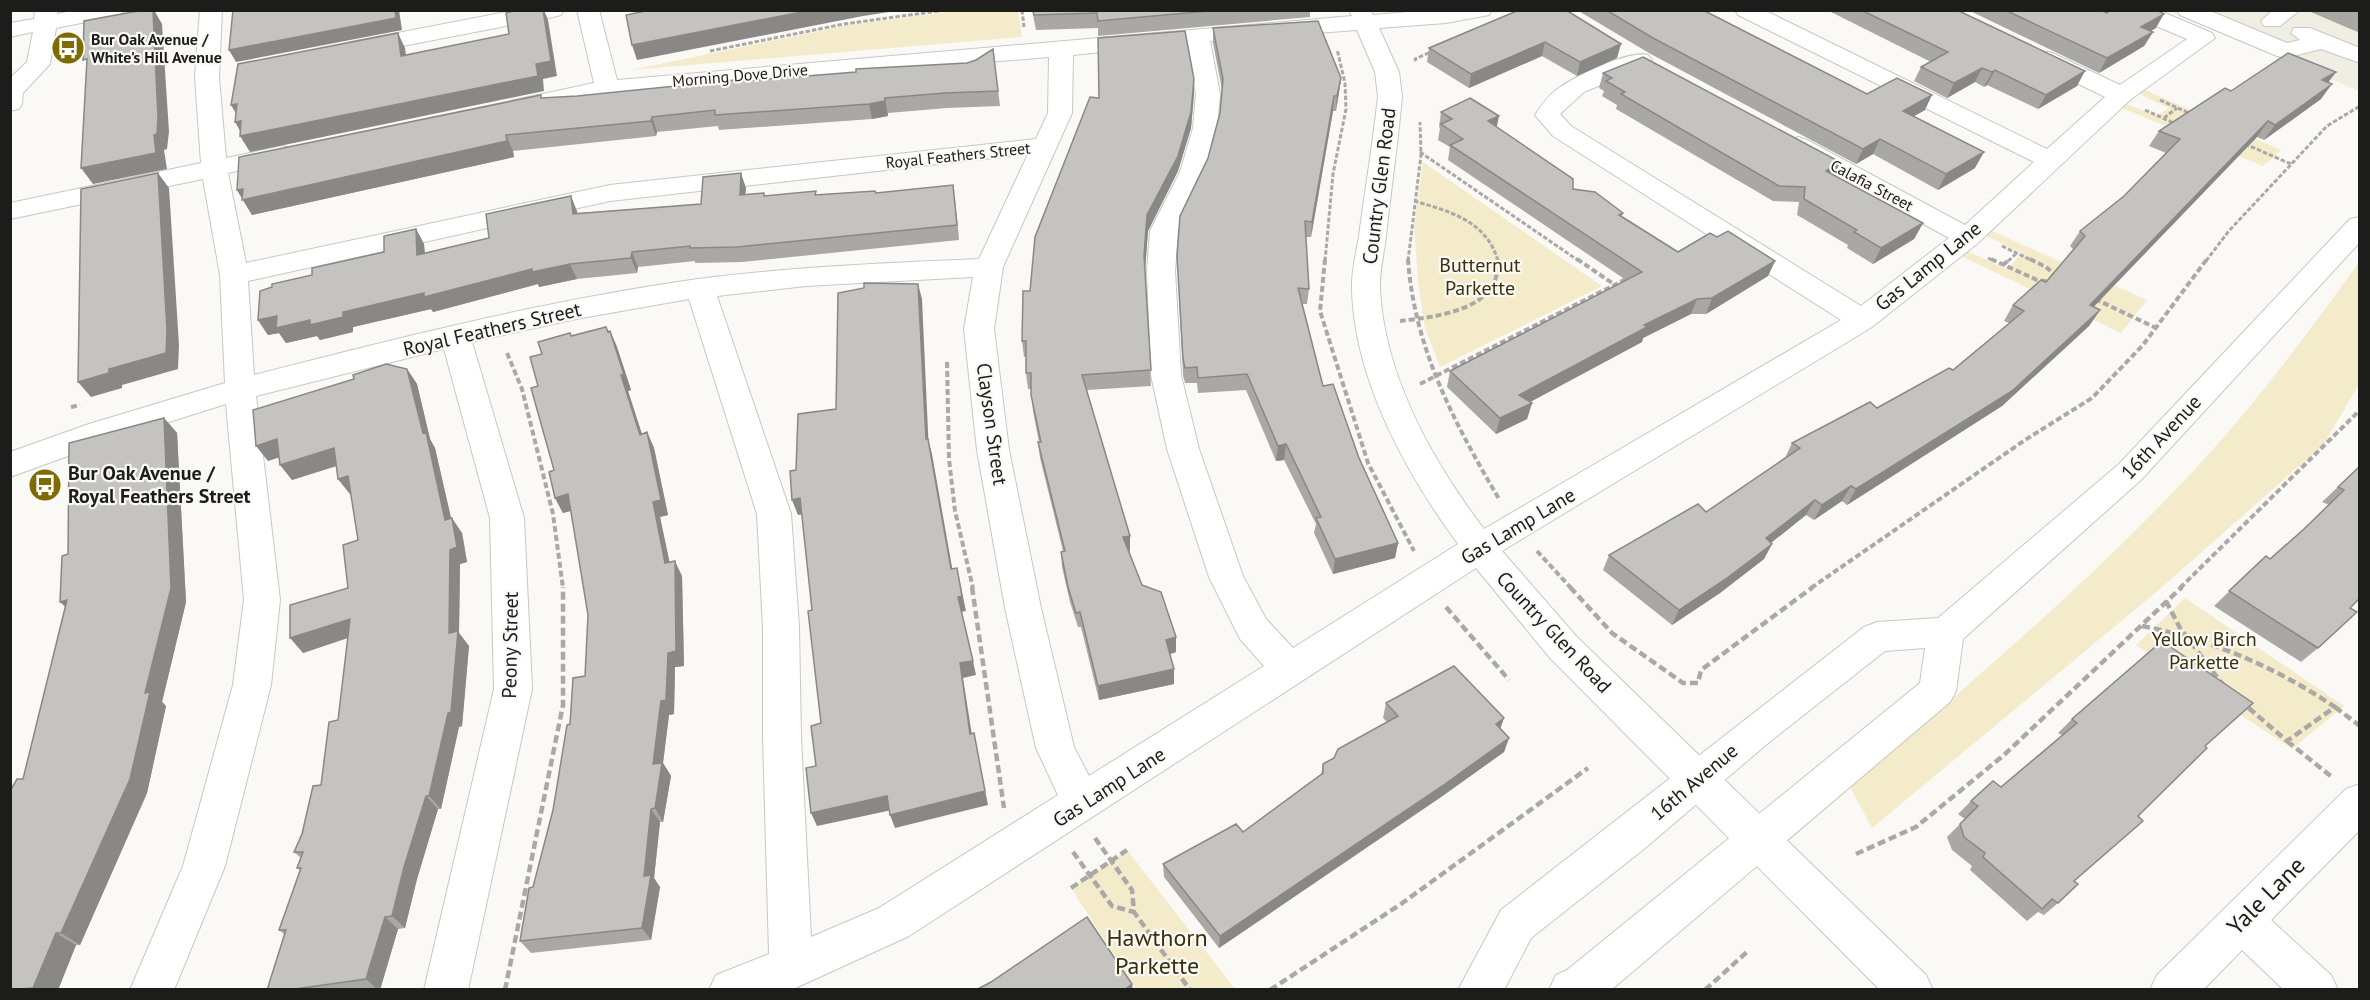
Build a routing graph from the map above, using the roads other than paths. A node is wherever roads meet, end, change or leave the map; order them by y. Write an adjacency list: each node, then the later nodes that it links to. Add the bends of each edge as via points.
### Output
1 (113, 10): 11 (street)
2 (211, 10): 29 (street, via 219,75)
3 (553, 10): 18 (street)
4 (588, 10): 20 (street)
5 (1481, 10): 10 (street, Morning Dove Drive, via 1446,16)
6 (1746, 10): 28 (street)
7 (2138, 10): 22 (street, Gas Lamp Lane, via 2204,39)
8 (2188, 10): 14 (street, via 2285,51)
9 (2271, 15): 14 (street)
10 (1363, 16): 13 (street, Morning Dove Drive); 40 (street, Country Glen Road, via 1387,72 1390,96 1366,289 1374,351 1410,439)
11 (46, 17): 12 (street); 21 (street, via 38,64)
12 (10, 30)
13 (1197, 35): 16 (street, Morning Dove Drive); 42 (street, via 1208,94 1206,128 1193,172 1164,231 1161,271 1166,375 1183,449 1226,577 1253,628)
14 (2323, 42): 19 (street)
15 (1612, 44): 36 (street, via 1650,66 1569,92 1552,105 1547,115 1562,131)
16 (1062, 49): 20 (street, Morning Dove Drive); 26 (street, Clayson Street, via 1060,113)
17 (2027, 50): 22 (street)
18 (334, 53)
19 (2360, 56)
20 (607, 88): 24 (street, Morning Dove Drive)
21 (11, 90): 23 (street)
22 (2120, 97): 28 (street, Gas Lamp Lane)
23 (10, 104)
24 (491, 112)
25 (1773, 132): 32 (street, Calafia Street)
26 (1044, 146): 33 (street, Clayson Street); 34 (street, Royal Feathers Street, via 610,193)
27 (306, 150): 29 (street)
28 (2049, 160): 32 (street, Gas Lamp Lane)
29 (214, 169): 30 (street); 34 (street)
30 (10, 211)
31 (2360, 225): 41 (street, 16th Avenue, via 2130,472)
32 (1963, 242): 36 (street, Gas Lamp Lane)
33 (988, 267): 35 (street, Royal Feathers Street); 45 (street, Clayson Street, via 979,329 993,450 1055,748)
34 (234, 275): 38 (street)
35 (700, 288): 37 (street, Royal Feathers Street, via 612,302); 48 (street, via 774,514 782,627)
36 (1862, 320): 40 (street, Gas Lamp Lane)
37 (455, 336): 38 (street, Royal Feathers Street); 50 (street, Peony Street, via 507,518 513,689)
38 (240, 388): 39 (street, Royal Feathers Street, via 92,433); 49 (street, via 262,600 252,685 204,866)
39 (10, 465)
40 (1478, 549): 42 (street, Gas Lamp Lane); 43 (street, Country Glen Road, via 1563,647)
41 (1946, 632): 43 (street, 16th Avenue, via 1877,638); 46 (street, via 1937,691)
42 (1291, 670): 45 (street, Gas Lamp Lane)
43 (1698, 780): 46 (street, Country Glen Road); 52 (street, 16th Avenue, via 1516,924)
44 (2350, 794): 47 (street, Yale Lane)
45 (1082, 804): 48 (street, Gas Lamp Lane, via 894,922)
46 (1758, 840): 53 (street, via 1579,988); 54 (street, Country Glen Road)
47 (2241, 921): 55 (street, Yale Lane); 56 (street)
48 (791, 968): 51 (street, Gas Lamp Lane)
49 (152, 990)
50 (446, 990)
51 (731, 990)
52 (1480, 990)
53 (1571, 990)
54 (1911, 990)
55 (2172, 990)
56 (2316, 990)

